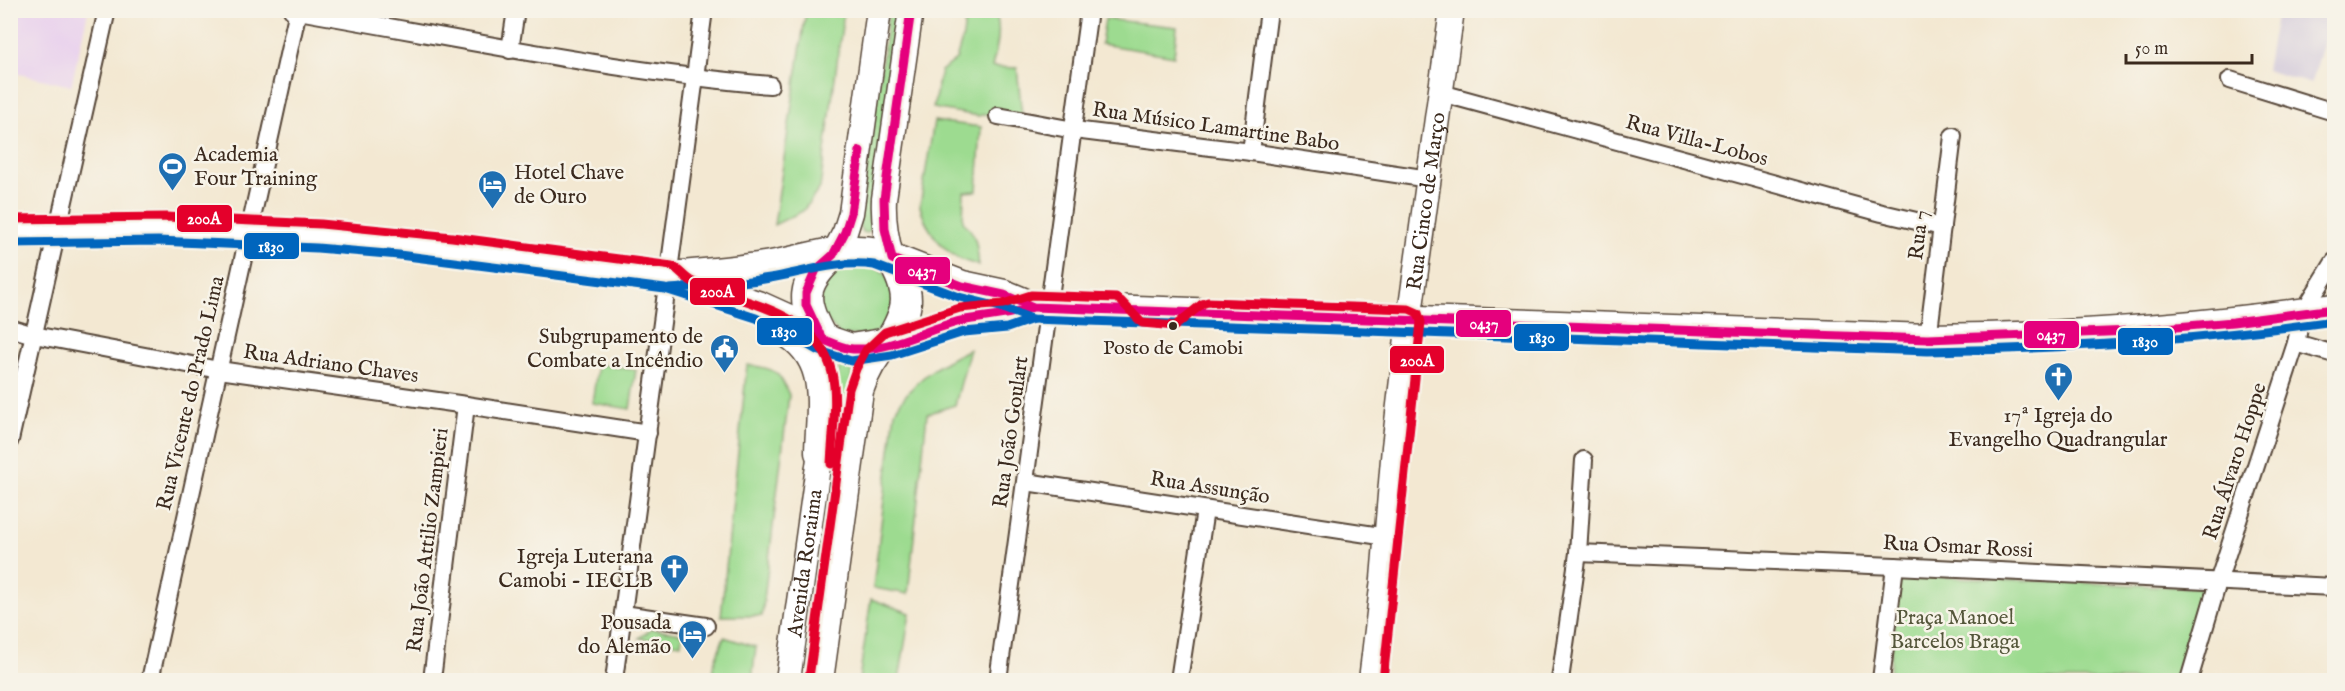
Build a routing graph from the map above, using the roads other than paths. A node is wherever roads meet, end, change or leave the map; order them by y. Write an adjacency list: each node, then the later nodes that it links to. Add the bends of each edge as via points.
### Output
1 (107, 10): 22 (street)
2 (516, 10): 10 (street)
3 (704, 10): 11 (street)
4 (879, 10): 25 (main road, via 851,213)
5 (910, 10): 26 (main road, via 884,199 886,240)
6 (1089, 10): 17 (street, Rua João Goulart)
7 (1269, 10): 19 (street)
8 (1452, 10): 14 (main road, Rua Cinco de Março)
9 (296, 11): 10 (street); 24 (street, Rua Vicente do Prado Lima)
10 (510, 50): 11 (street)
11 (695, 79): 13 (street); 28 (street)
12 (2230, 80): 15 (street)
13 (770, 85)
14 (1441, 93): 20 (main road, Rua Cinco de Março); 21 (street, Rua Villa-Lobos)
15 (2334, 112)
16 (998, 116): 17 (street, Rua Músico Lamartine Babo)
17 (1074, 130): 19 (street, Rua Músico Lamartine Babo); 29 (street, Rua João Goulart)
18 (1953, 136): 21 (street, Rua 7)
19 (1251, 152): 20 (street, Rua Músico Lamartine Babo)
20 (1429, 179): 32 (main road, Rua Cinco de Março)
21 (1942, 227): 36 (street, Rua 7)
22 (57, 229): 23 (highway); 24 (highway); 34 (street)
23 (10, 231)
24 (249, 231): 28 (highway, via 400,243); 40 (street, Rua Vicente do Prado Lima)
25 (832, 255): 26 (highway, via 862,250); 28 (highway); 35 (highway, via 816,270 806,293 806,305)
26 (892, 259): 29 (highway, via 962,286); 37 (highway, via 907,302 902,322)
27 (2334, 262): 31 (street, Rua Álvaro Hoppe)
28 (668, 278): 35 (highway, via 760,307); 42 (street); 44 (highway, via 684,292 768,321 788,332 810,352 822,388)
29 (1041, 307): 32 (highway); 37 (highway, via 1005,316 962,320); 46 (street, Rua João Goulart)
30 (2334, 309): 31 (highway)
31 (2302, 314): 36 (highway, via 2028,337); 38 (street, Rua Álvaro Hoppe)
32 (1409, 321): 36 (highway); 48 (main road, Rua Cinco de Março)
33 (10, 328): 34 (street, Rua Adriano Chaves)
34 (34, 335): 40 (street, Rua Adriano Chaves); 43 (street)
35 (822, 339): 37 (highway, via 851,349); 44 (main road, Avenida Roraima, via 831,371 832,404)
36 (1928, 339)
37 (889, 343): 59 (main road, Avenida Roraima, via 876,357 861,392)
38 (2296, 343): 39 (street); 51 (street, Rua Álvaro Hoppe)
39 (2334, 354)
40 (219, 370): 41 (street, Rua Adriano Chaves); 55 (street, Rua Vicente do Prado Lima)
41 (466, 405): 42 (street, Rua Adriano Chaves); 56 (street, Rua João Attilio Zampieri)
42 (648, 433): 53 (street)
43 (10, 440)
44 (820, 452): 58 (main road, Avenida Roraima)
45 (1584, 460): 49 (street)
46 (1026, 482): 47 (street, Rua Assunção); 60 (street, Rua João Goulart)
47 (1205, 510): 48 (street, Rua Assunção); 61 (street)
48 (1387, 537): 62 (main road, Rua Cinco de Março)
49 (1578, 553): 50 (street, Rua Osmar Rossi); 63 (street)
50 (1895, 566): 51 (street, Rua Osmar Rossi); 64 (street)
51 (2218, 582): 52 (street, Rua Osmar Rossi); 65 (street, Rua Álvaro Hoppe)
52 (2334, 587)
53 (623, 614): 54 (street); 57 (street)
54 (706, 626)
55 (150, 681)
56 (432, 681)
57 (614, 681)
58 (788, 681)
59 (821, 681)
60 (998, 681)
61 (1179, 681)
62 (1371, 681)
63 (1560, 681)
64 (1881, 681)
65 (2189, 681)

